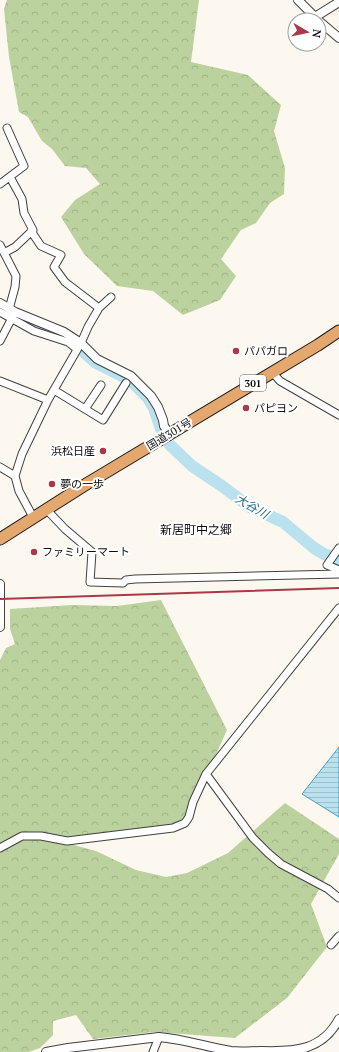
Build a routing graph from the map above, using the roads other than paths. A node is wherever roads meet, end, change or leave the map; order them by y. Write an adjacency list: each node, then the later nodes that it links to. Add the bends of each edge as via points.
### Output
1 (298, 0): 3 (street)
2 (339, 2): 4 (street)
3 (310, 12)
4 (326, 12)
5 (327, 28): 6 (street)
6 (339, 38)
7 (7, 128): 8 (street, via 24,166)
8 (10, 177): 9 (street); 10 (street, via 22,199 24,213 33,230)
9 (0, 184)
10 (31, 231): 12 (street, via 15,247); 15 (street, via 41,246 61,255 54,267 65,282)
11 (0, 245): 12 (street)
12 (4, 253): 17 (street, via 16,276)
13 (111, 297): 15 (street)
14 (0, 303): 17 (street)
15 (99, 308): 20 (street)
16 (0, 312): 17 (street)
17 (12, 313): 19 (street); 20 (street, via 64,332)
18 (339, 331): 21 (highway, 国道301号 / 301)
19 (0, 340)
20 (79, 346): 25 (street); 29 (street, via 97,359 131,376 151,396 158,407)
21 (272, 372): 28 (street, via 280,381); 29 (highway, 国道301号 / 301)
22 (0, 381): 26 (street)
23 (126, 383): 27 (street, via 103,420)
24 (101, 385): 27 (street)
25 (54, 390): 26 (street); 27 (street)
26 (48, 400): 31 (street, via 22,454)
27 (85, 409)
28 (338, 412)
29 (165, 436): 32 (highway, 国道301号 / 301)
30 (0, 467): 31 (street)
31 (15, 476): 33 (street, via 19,491)
32 (46, 509): 33 (highway, 国道301号 / 301); 37 (street, via 64,529 92,552 90,582)
33 (33, 517): 34 (highway, 国道301号 / 301)
34 (0, 539)
35 (338, 550): 36 (street, via 327,565)
36 (339, 570)
37 (339, 574)
38 (0, 584): 40 (street)
39 (339, 608): 41 (street)
40 (0, 627)
41 (206, 774): 42 (street, via 189,817 185,823 173,828 67,841 41,836 22,836); 43 (street, via 253,838 268,853 280,864 328,889)
42 (0, 848)
43 (339, 898)
44 (339, 936): 45 (street)
45 (332, 945)
46 (339, 1019): 48 (street, via 326,1036 298,1051)
47 (158, 1037): 48 (street); 49 (street); 50 (street)
48 (232, 1051)
49 (46, 1052)
50 (153, 1052)

